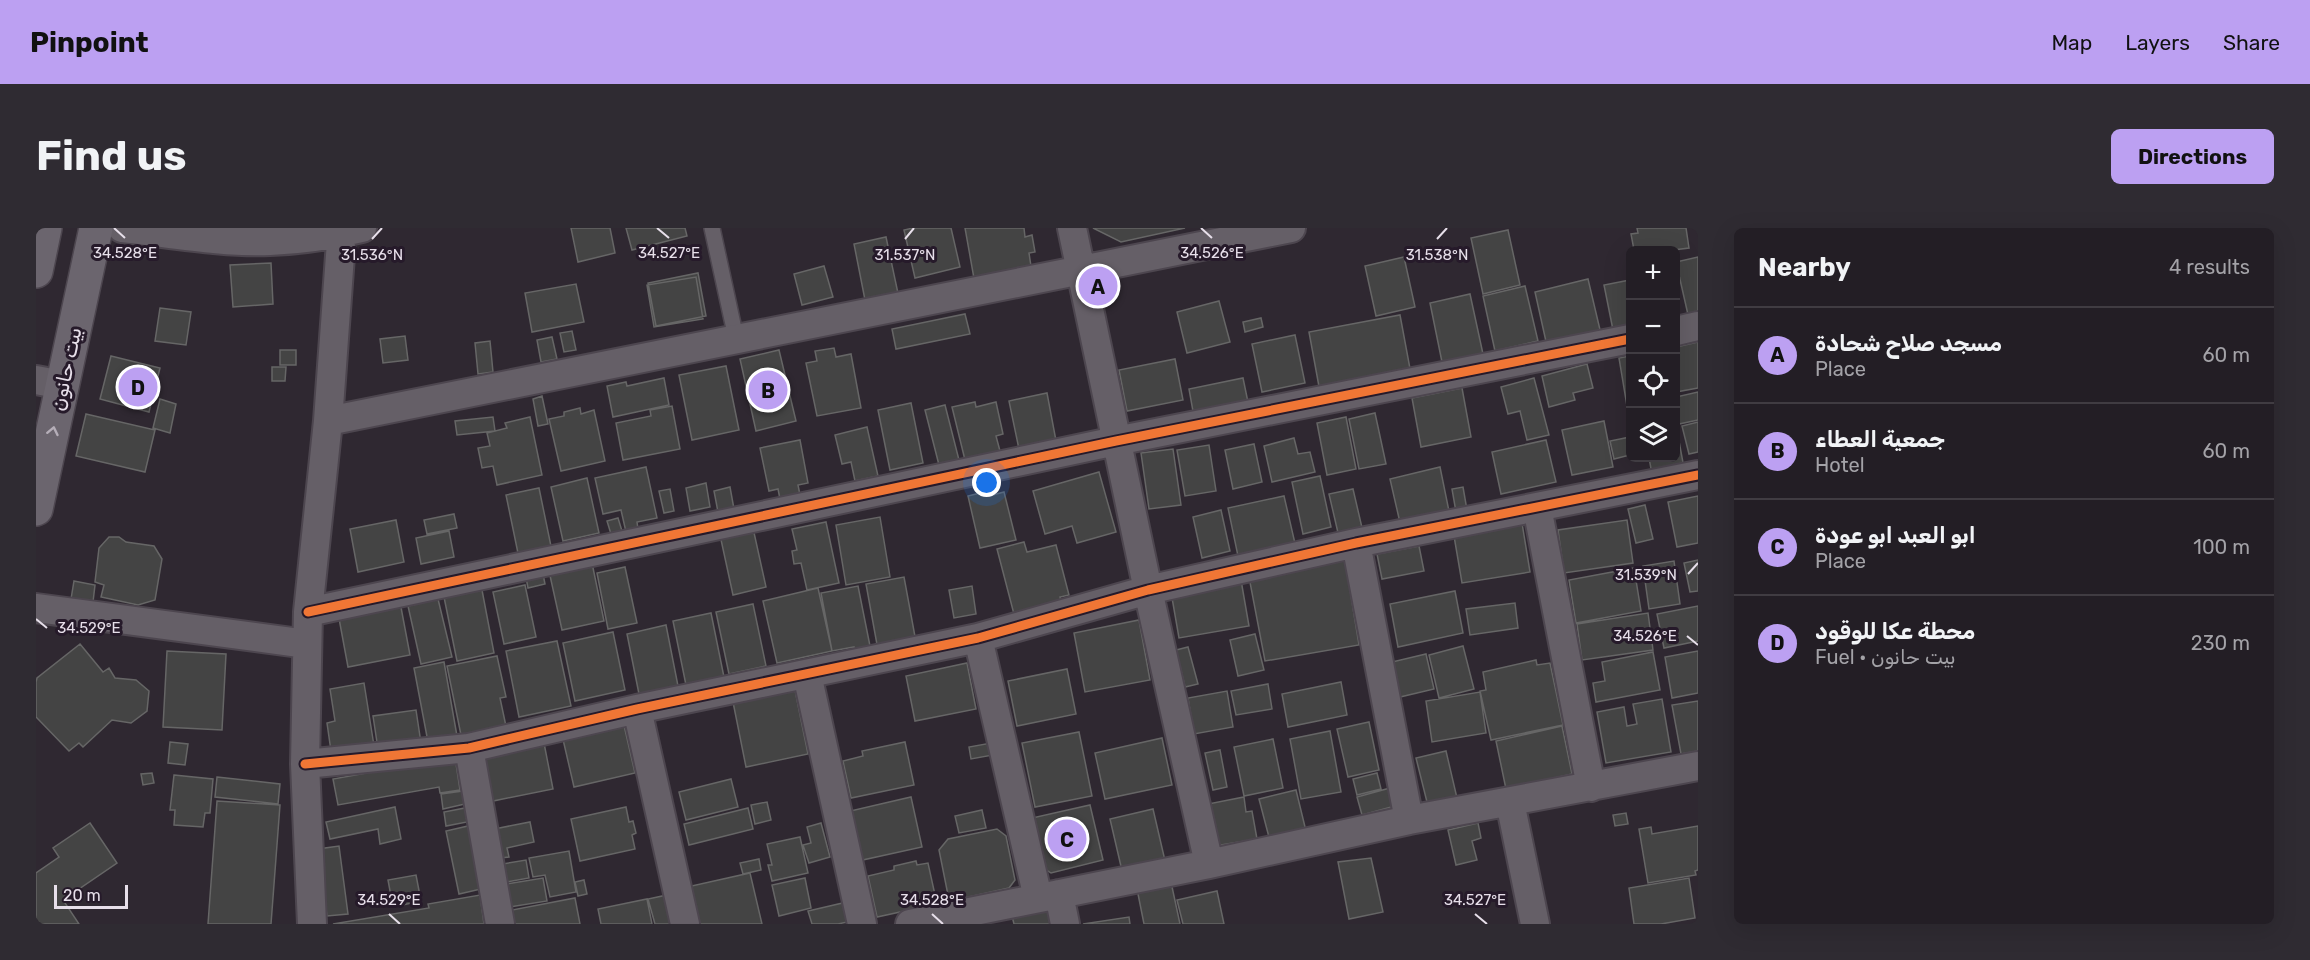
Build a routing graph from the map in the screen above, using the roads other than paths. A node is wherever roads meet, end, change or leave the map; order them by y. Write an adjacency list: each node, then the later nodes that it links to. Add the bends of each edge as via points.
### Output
1 (45, 228): 8 (main road)
2 (96, 228): 14 (main road, بيت حانون)
3 (122, 228): 7 (street, via 270,241)
4 (712, 228): 12 (lane)
5 (1072, 228): 9 (street)
6 (1291, 228): 9 (street)
7 (349, 230): 15 (street)
8 (36, 271)
9 (1081, 272): 12 (street); 16 (street)
10 (1698, 326): 11 (street)
11 (1680, 330)
12 (736, 338): 15 (street)
13 (1626, 340): 16 (street)
14 (49, 382): 19 (main road, بيت حانون, one-way to 14)
15 (328, 421): 23 (street)
16 (1116, 441): 21 (street); 23 (street)
17 (1698, 475): 18 (street)
18 (1538, 507): 20 (street); 31 (street)
19 (36, 509)
20 (1356, 543): 21 (street); 33 (street)
21 (1148, 590): 24 (street); 34 (street)
22 (36, 608): 25 (street)
23 (308, 612): 25 (street)
24 (978, 638): 26 (street); 35 (street)
25 (307, 644): 29 (street)
26 (807, 674): 27 (street); 40 (street)
27 (637, 709): 28 (street); 39 (street)
28 (469, 748): 29 (street); 38 (street)
29 (305, 764): 37 (street)
30 (1698, 766): 31 (street)
31 (1592, 788): 32 (street)
32 (1510, 802): 33 (street); 42 (street)
33 (1409, 820): 34 (street)
34 (1209, 864): 35 (street)
35 (1048, 896): 36 (street); 41 (street)
36 (916, 923)
37 (312, 924)
38 (500, 924)
39 (685, 924)
40 (861, 924)
41 (1065, 924)
42 (1535, 924)

